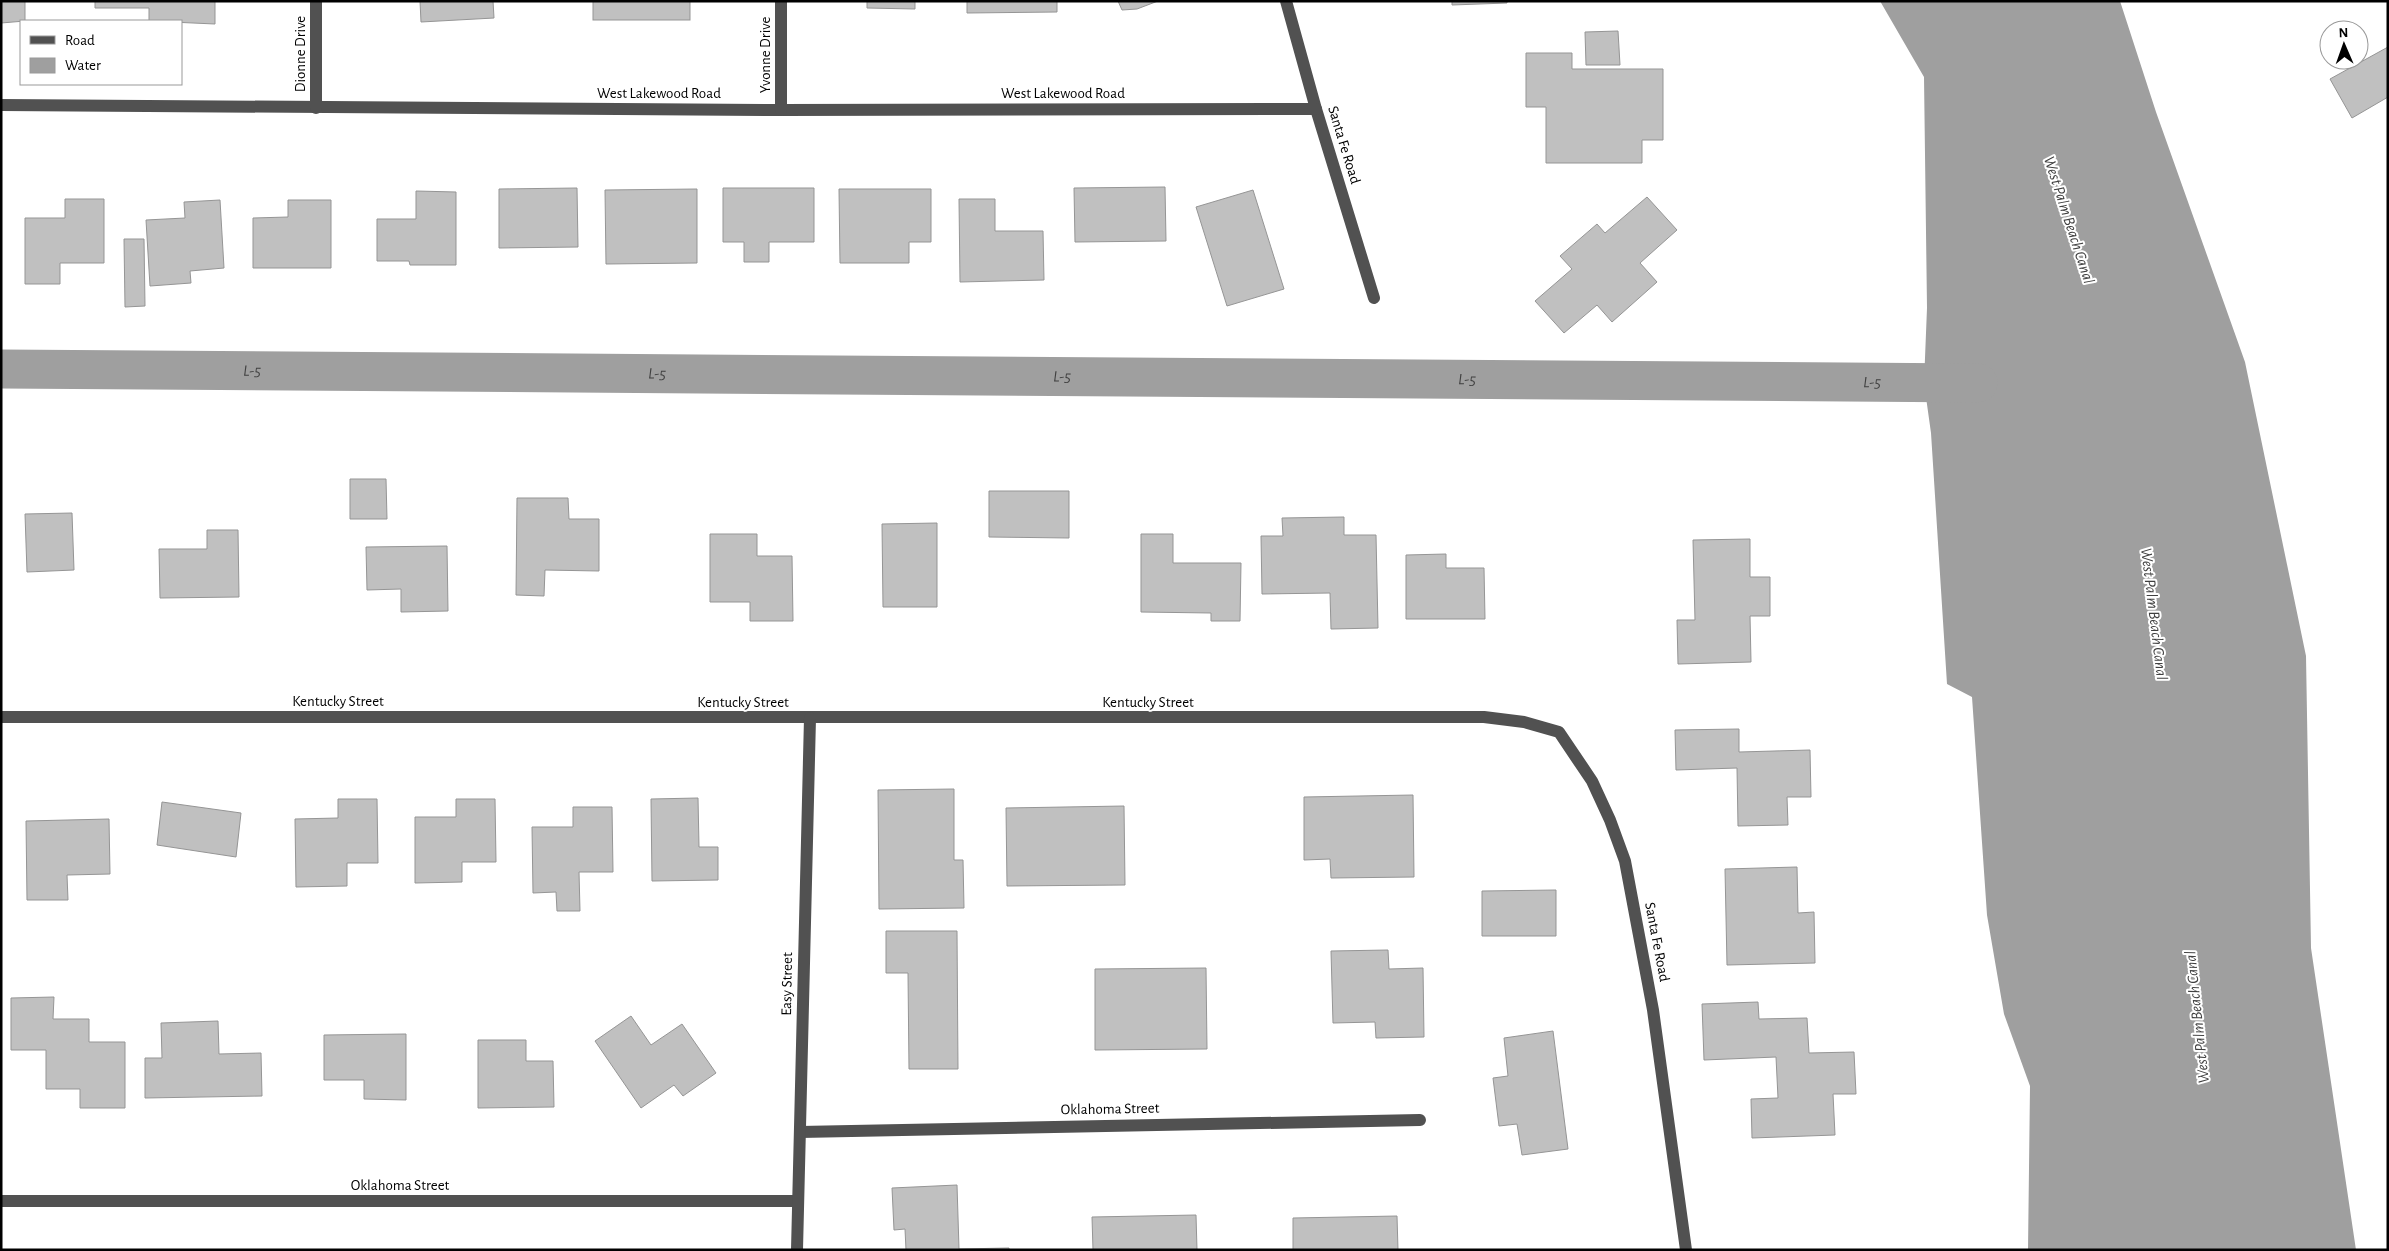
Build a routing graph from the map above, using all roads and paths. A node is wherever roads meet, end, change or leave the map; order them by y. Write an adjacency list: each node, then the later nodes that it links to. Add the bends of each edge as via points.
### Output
1 (316, 1): 5 (street, Dionne Drive)
2 (781, 1): 7 (street, Yvonne Drive)
3 (1286, 1): 6 (street, Santa Fe Road)
4 (1, 104): 5 (street, West Lakewood Road)
5 (316, 108): 7 (street, West Lakewood Road)
6 (1316, 109): 7 (street, West Lakewood Road); 8 (street, Santa Fe Road)
7 (781, 110)
8 (1374, 298)
9 (1, 717): 11 (street, Kentucky Street)
10 (1484, 717): 11 (street, Kentucky Street); 17 (street, Santa Fe Road, via 1524,722 1559,732 1592,781 1610,820 1625,861 1653,1010)
11 (810, 718): 13 (street, Easy Street)
12 (1420, 1120): 13 (street, Oklahoma Street)
13 (800, 1132): 15 (street, Easy Street)
14 (1, 1201): 15 (street, Oklahoma Street)
15 (798, 1201): 16 (street, Easy Street)
16 (797, 1250)
17 (1686, 1250)

